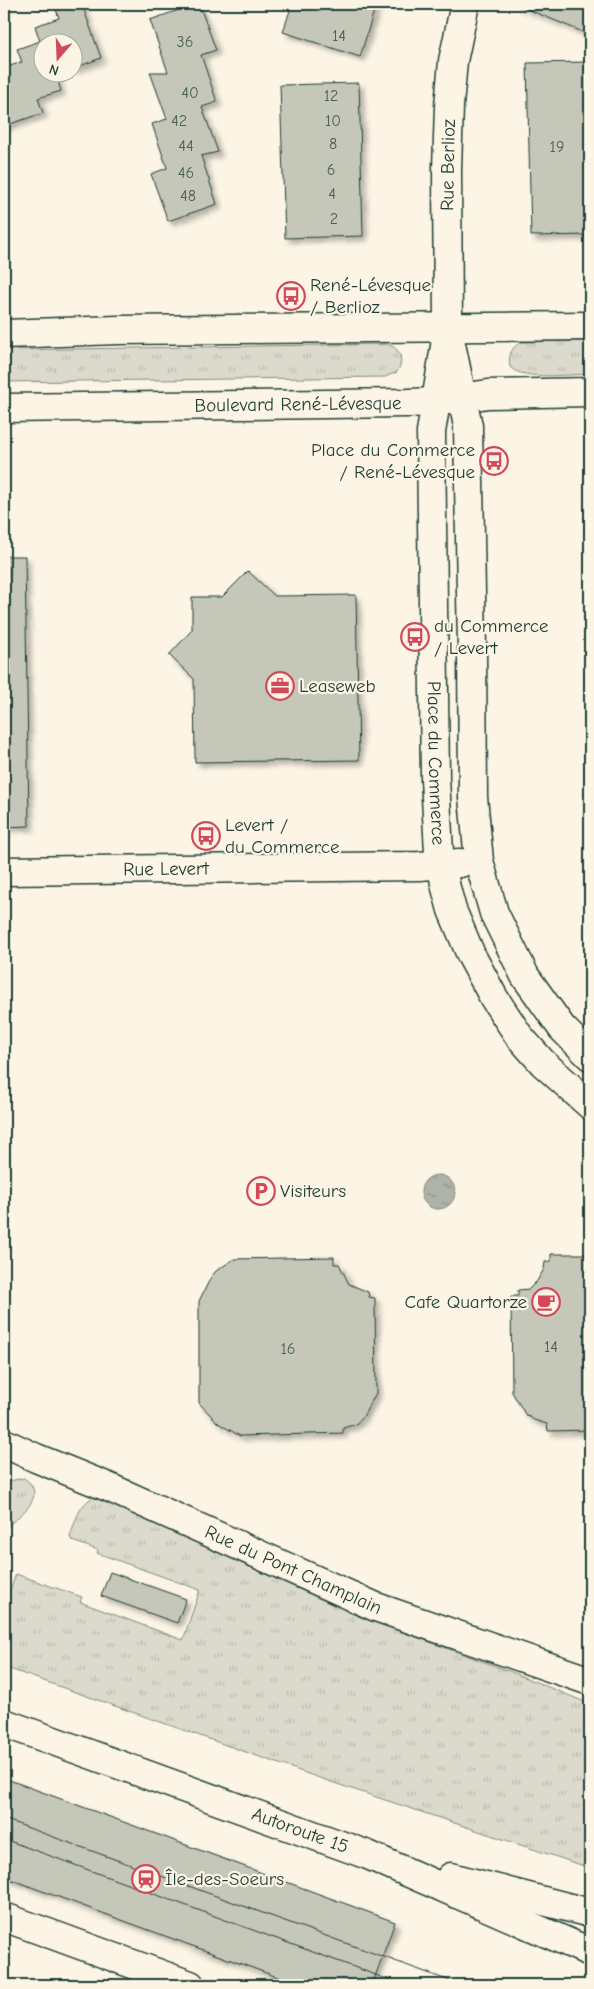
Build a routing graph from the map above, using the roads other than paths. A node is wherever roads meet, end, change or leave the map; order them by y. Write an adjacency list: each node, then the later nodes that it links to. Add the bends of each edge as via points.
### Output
1 (465, 4): 3 (main road, Rue Berlioz, via 452,61 449,106)
2 (590, 326): 3 (main road)
3 (448, 328): 4 (main road); 6 (main road, Place du Commerce); 7 (main road, Place du Commerce)
4 (4, 334)
5 (590, 392): 6 (main road, Boulevard René-Lévesque, via 488,394)
6 (462, 398): 7 (main road, Boulevard René-Lévesque); 9 (main road, Place du Commerce, via 468,426 473,796)
7 (435, 402): 8 (main road, Boulevard René-Lévesque); 10 (main road, Place du Commerce, via 431,432 435,760)
8 (4, 408)
9 (479, 861): 10 (main road, Rue Levert); 12 (main road, Place du Commerce, via 494,913 525,976 562,1028)
10 (441, 865): 11 (main road, Rue Levert); 13 (main road, Place du Commerce, via 460,931 494,998 536,1056)
11 (4, 871)
12 (590, 1056)
13 (590, 1105)
14 (4, 1443): 15 (main road, Rue du Pont Champlain, via 376,1608)
15 (590, 1681)
16 (4, 1723): 17 (main road, Autoroute 15)
17 (368, 1855): 18 (main road); 20 (main road, Autoroute 15)
18 (590, 1913)
19 (4, 1917): 21 (main road)
20 (590, 1952)
21 (190, 1985)

